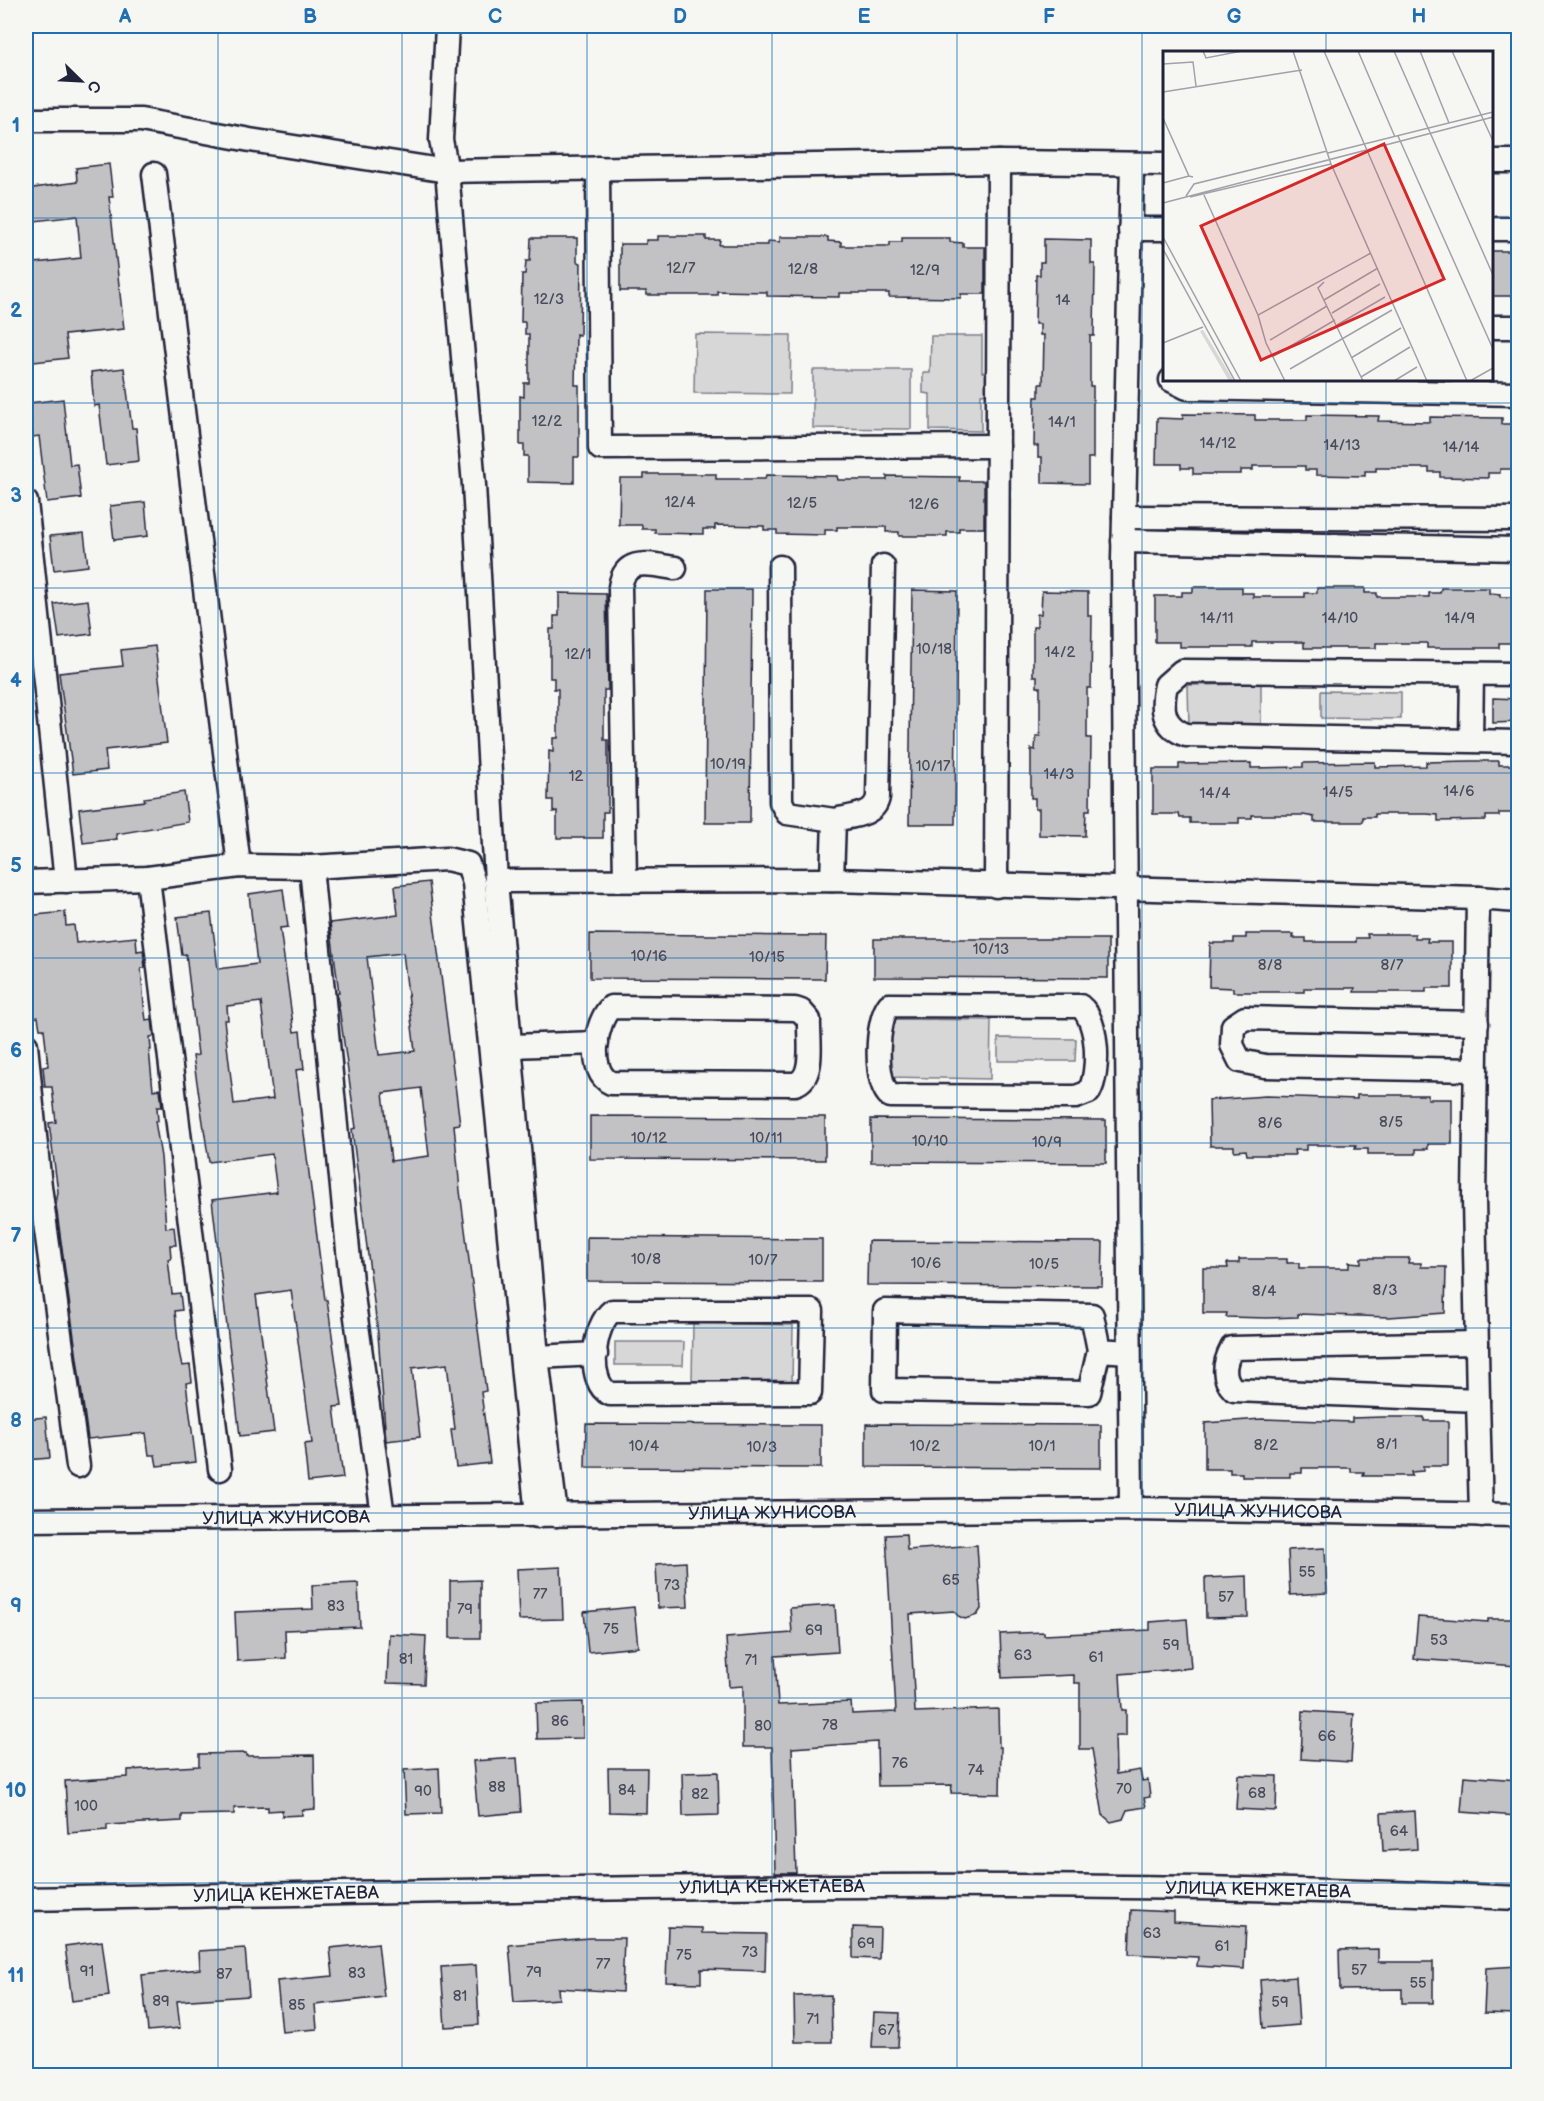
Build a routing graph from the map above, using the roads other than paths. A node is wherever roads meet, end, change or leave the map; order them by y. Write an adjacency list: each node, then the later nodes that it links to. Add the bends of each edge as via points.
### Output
1 (447, 26): 9 (street, via 441,140)
2 (26, 120): 9 (street, via 141,120)
3 (1493, 161): 4 (street)
4 (1518, 161)
5 (999, 162): 6 (street); 8 (street); 20 (street)
6 (1132, 164): 7 (street); 11 (street)
7 (1163, 164)
8 (598, 168): 9 (street); 20 (street, via 600,448)
9 (447, 171): 40 (street, via 474,485)
10 (154, 174): 34 (street)
11 (1130, 229): 12 (street); 22 (street)
12 (1163, 229)
13 (1493, 229): 14 (street)
14 (1518, 229)
15 (1493, 327): 16 (street)
16 (1518, 327)
17 (1173, 381): 18 (street, via 1187,388)
18 (1488, 386): 19 (street)
19 (1518, 393)
20 (998, 446): 42 (street)
21 (26, 502): 39 (street)
22 (1124, 517): 23 (street); 24 (street)
23 (1518, 519)
24 (1123, 541): 25 (street); 43 (street)
25 (1518, 549)
26 (883, 566): 33 (street, via 877,804 872,810)
27 (780, 567): 33 (street, via 781,802 787,813)
28 (675, 568): 37 (street, via 642,564 622,574)
29 (1472, 674): 30 (street); 31 (street); 31 (street, via 1182,671 1166,685 1163,715 1168,725 1186,735)
30 (1518, 674)
31 (1471, 740): 32 (street)
32 (1518, 742)
33 (834, 820): 38 (street)
34 (239, 867): 35 (street); 36 (street)
35 (311, 867): 64 (street, via 351,1281); 65 (street, via 447,859 468,864 474,883)
36 (148, 878): 39 (street); 60 (street)
37 (625, 880): 38 (street); 40 (street)
38 (832, 880): 42 (street)
39 (66, 881): 41 (street)
40 (496, 881): 51 (street)
41 (26, 882)
42 (996, 886): 43 (street)
43 (1125, 887): 44 (street); 47 (street)
44 (1478, 898): 45 (street); 46 (street)
45 (1518, 901)
46 (1477, 1023): 52 (street); 52 (street, via 1245,1018 1233,1026 1232,1045 1240,1061 1265,1065)
47 (1126, 1040): 48 (street); 55 (street)
48 (1095, 1041): 48 (street, via 1095,1082 1089,1092 1076,1097 890,1096 880,1083 881,1018 889,1005 1080,1006 1093,1024)
49 (597, 1042): 49 (street, via 597,1068 611,1083 795,1084 808,1074 809,1020 795,1009 610,1007 600,1021); 51 (street)
50 (26, 1045): 59 (street, via 40,1186)
51 (511, 1046): 57 (street)
52 (1476, 1070): 53 (street)
53 (1477, 1342): 58 (street); 58 (street, via 1232,1348 1225,1367 1228,1384 1234,1390)
54 (1099, 1350): 54 (street, via 1089,1393 884,1390 885,1311 1092,1315); 55 (street)
55 (1129, 1352): 61 (street)
56 (596, 1354): 56 (street, via 596,1379 610,1394 810,1393 812,1311 612,1311 600,1325); 57 (street)
57 (537, 1357): 65 (street)
58 (1478, 1400): 62 (street)
59 (78, 1466)
60 (220, 1469)
61 (1131, 1509): 62 (street, УЛИЦА ЖУНИСОВА); 65 (street, УЛИЦА ЖУНИСОВА)
62 (1481, 1515): 63 (street, УЛИЦА ЖУНИСОВА)
63 (1518, 1515)
64 (383, 1516): 65 (street, УЛИЦА ЖУНИСОВА); 66 (street, УЛИЦА ЖУНИСОВА)
65 (547, 1516)
66 (26, 1520)
67 (1518, 1898): 68 (street, УЛИЦА КЕНЖЕТАЕВА, via 1384,1892 887,1884)
68 (26, 1899)

